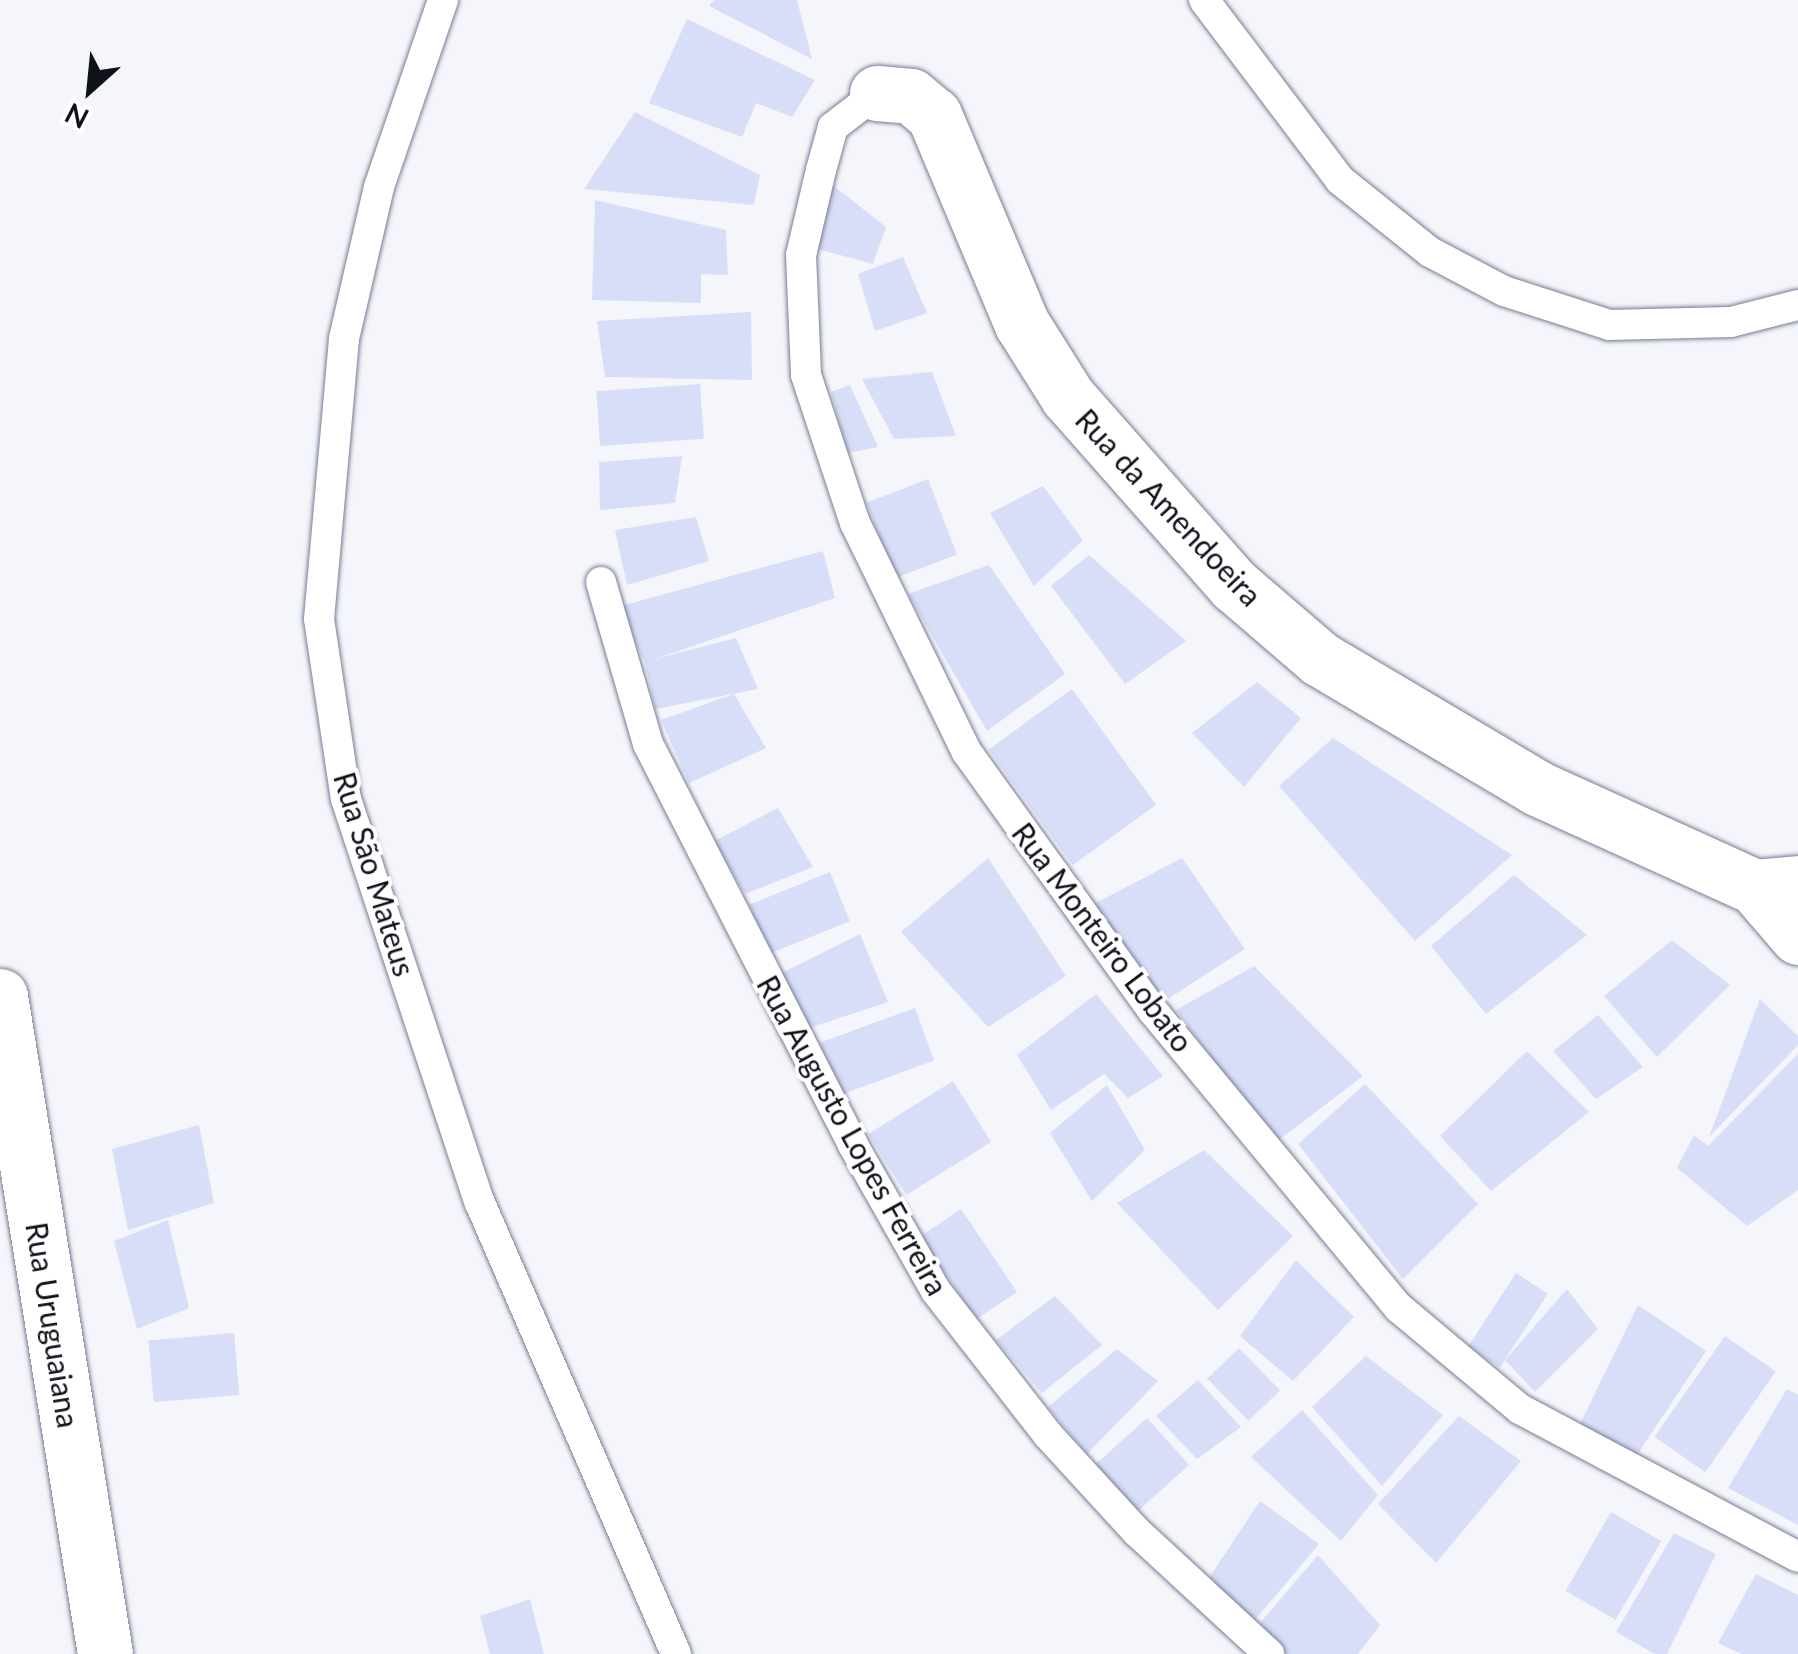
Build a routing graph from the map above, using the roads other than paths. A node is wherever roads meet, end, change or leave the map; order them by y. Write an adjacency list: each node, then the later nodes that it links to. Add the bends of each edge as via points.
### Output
1 (443, 0): 11 (lane, Rua São Mateus, via 379,187 344,339 320,619 346,798 480,1203)
2 (1204, 0): 4 (lane, via 1340,180 1430,252 1504,291 1609,325 1731,322)
3 (877, 93): 6 (street, Rua da Amendoeira, via 911,96 934,115 1022,324 1068,397 1234,584 1320,659 1537,788); 9 (lane, Rua Monteiro Lobato, via 833,127 821,170 802,255 806,375 855,523 966,750 1153,1010 1399,1308 1520,1408)
4 (1798, 305)
5 (602, 582): 12 (lane, Rua Augusto Lopes Ferreira, via 648,744 852,1145 936,1291 1061,1449 1137,1532)
6 (1777, 885): 7 (street, Rua da Amendoeira)
7 (1798, 937)
8 (0, 996): 10 (street, Rua Uruguaiana)
9 (1798, 1558)
10 (106, 1654)
11 (676, 1654)
12 (1269, 1654)

